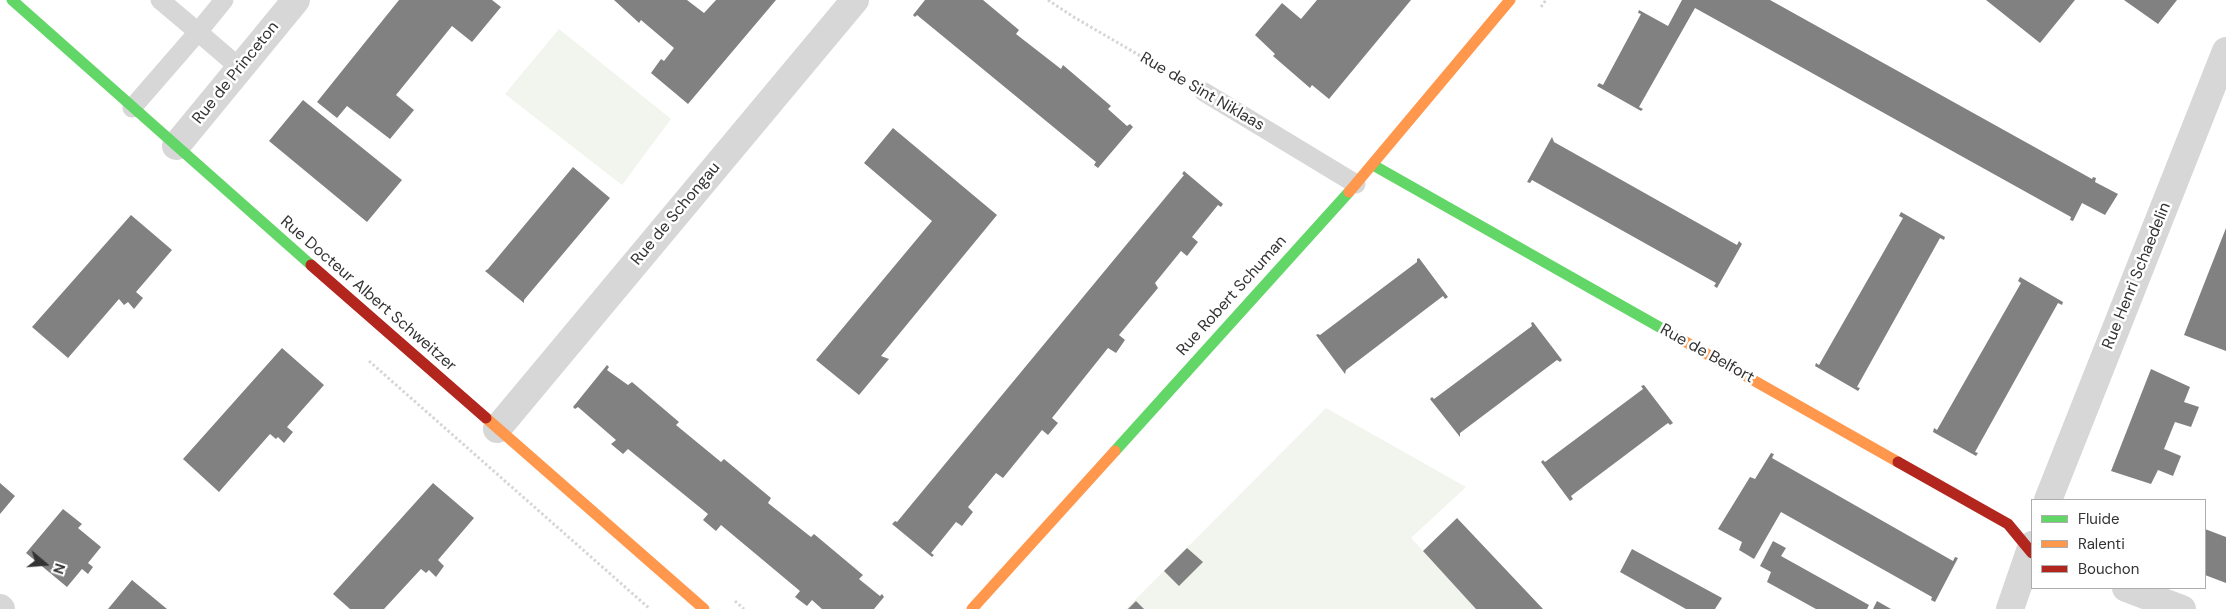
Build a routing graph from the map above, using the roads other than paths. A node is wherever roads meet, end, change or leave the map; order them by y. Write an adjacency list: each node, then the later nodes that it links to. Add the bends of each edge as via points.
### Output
1 (12, 0): 11 (street, Rue Docteur Albert Schweitzer)
2 (160, 0): 7 (lane)
3 (224, 0): 7 (lane)
4 (296, 0): 9 (street, Rue de Princeton)
5 (855, 0): 15 (street, Rue de Schongau)
6 (1510, 0): 13 (street, Rue Robert Schuman)
7 (198, 32): 9 (lane); 11 (lane)
8 (2226, 51): 16 (street, Rue Henri Schaedelin)
9 (240, 68): 12 (street, Rue de Princeton)
10 (1204, 92): 14 (lane, Rue de Sint Niklaas)
11 (132, 108): 12 (street, Rue Docteur Albert Schweitzer)
12 (176, 146): 15 (street, Rue Docteur Albert Schweitzer)
13 (1373, 165): 14 (street, Rue Robert Schuman); 17 (street, Rue de Belfort, via 2008,524)
14 (1356, 184): 21 (street, Rue Robert Schuman)
15 (498, 429): 20 (street, Rue Docteur Albert Schweitzer)
16 (2048, 499)
17 (2031, 549)
18 (2031, 553): 22 (street)
19 (2129, 589): 23 (street)
20 (704, 609)
21 (972, 609)
22 (2010, 609)
23 (2182, 609)

